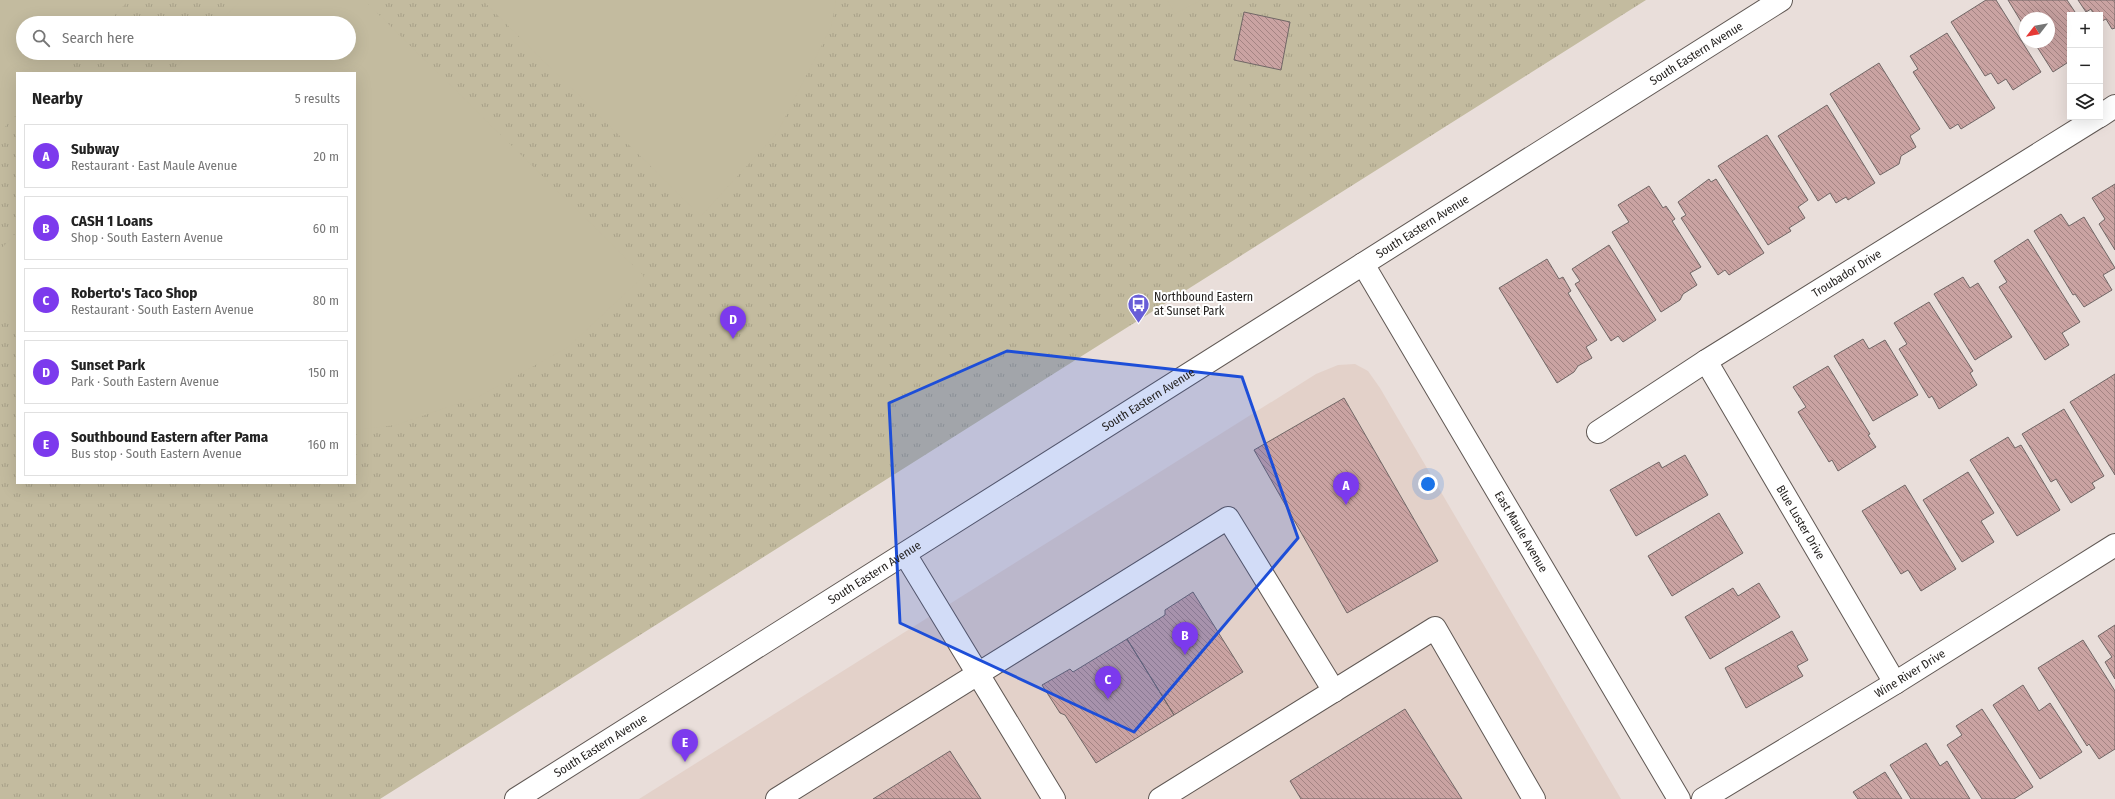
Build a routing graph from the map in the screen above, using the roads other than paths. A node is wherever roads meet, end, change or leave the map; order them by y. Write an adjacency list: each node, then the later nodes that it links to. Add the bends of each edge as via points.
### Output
1 (1781, 0): 5 (street, South Eastern Avenue)
2 (2115, 106): 3 (street, Troubador Drive)
3 (2103, 114)
4 (2093, 120): 6 (street, Troubador Drive)
5 (1363, 264): 9 (street, South Eastern Avenue); 18 (street, East Maule Avenue)
6 (1706, 361): 7 (street, Troubador Drive); 11 (street, Blue Luster Drive)
7 (1598, 432)
8 (2115, 545): 11 (street, Wine River Drive)
9 (905, 554): 10 (street); 13 (street, South Eastern Avenue)
10 (978, 674): 12 (street, via 1228,518); 14 (street); 15 (street)
11 (1895, 683): 19 (street, Wine River Drive)
12 (1334, 691): 16 (street); 17 (street, via 1435,628)
13 (516, 799)
14 (777, 799)
15 (1054, 799)
16 (1160, 799)
17 (1534, 799)
18 (1679, 799)
19 (1704, 799)

